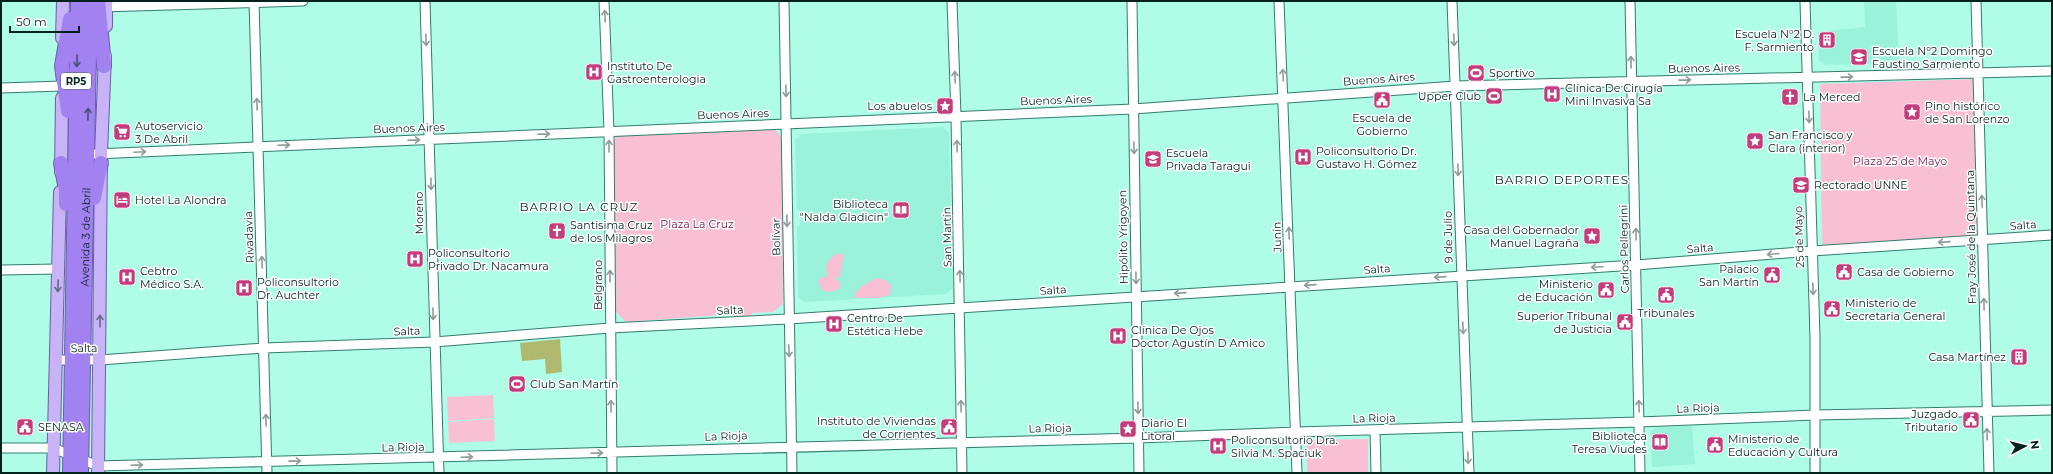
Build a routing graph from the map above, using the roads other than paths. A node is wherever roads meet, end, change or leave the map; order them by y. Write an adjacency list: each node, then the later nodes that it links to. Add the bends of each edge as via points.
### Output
1 (303, 1): 12 (street)
2 (425, 1): 28 (street, Moreno, one-way to 28)
3 (604, 1): 27 (street, Belgrano, one-way to 3)
4 (784, 1): 26 (street, Bolívar, one-way to 26)
5 (952, 1): 25 (street, San Martín, one-way to 5)
6 (1132, 1): 24 (street, Hipólito Yrigoyen)
7 (1279, 1): 23 (street, Junín, one-way to 7)
8 (1452, 1): 21 (street, 9 de Julio, one-way to 21)
9 (1630, 1): 19 (street, Carlos Pellegrini, one-way to 9)
10 (1805, 1): 18 (street, 25 de Mayo)
11 (1976, 1): 17 (street, Fray José de la Quintana)
12 (254, 2): 13 (street); 29 (street, Rivadavia, one-way to 12)
13 (84, 4): 14 (highway, via 70,25); 15 (highway); 30 (highway, Avenida 3 de Abril)
14 (62, 66): 20 (main road, Avenida 3 de Abril); 30 (highway)
15 (104, 66): 30 (main road, Avenida 3 de Abril)
16 (2052, 72): 17 (street, Buenos Aires)
17 (1978, 74): 18 (street, Buenos Aires, one-way to 17); 32 (street, Fray José de la Quintana, one-way to 17)
18 (1808, 78): 19 (street, Buenos Aires, one-way to 18); 33 (street, 25 de Mayo, one-way to 33)
19 (1632, 81): 21 (street, Buenos Aires); 34 (street, Carlos Pellegrini, one-way to 19)
20 (62, 86): 22 (street); 30 (main road, Avenida 3 de Abril)
21 (1456, 86): 23 (street, Buenos Aires); 37 (street, 9 de Julio, one-way to 37)
22 (1, 88)
23 (1284, 97): 24 (street, Buenos Aires); 38 (street, Junín, one-way to 23)
24 (1133, 109): 25 (street, Buenos Aires); 39 (street, Hipólito Yrigoyen, one-way to 39)
25 (956, 116): 26 (street, Buenos Aires); 41 (street, San Martín, one-way to 25)
26 (786, 124): 27 (street, Buenos Aires); 42 (street, Bolívar, one-way to 42)
27 (609, 132): 28 (street, Buenos Aires, one-way to 27); 43 (street, Belgrano, one-way to 27)
28 (430, 139): 29 (street, Buenos Aires, one-way to 28); 44 (street, Moreno, one-way to 44)
29 (258, 146): 30 (street, Buenos Aires, one-way to 29); 45 (street, Rivadavia, one-way to 29)
30 (79, 156): 35 (main road, Avenida 3 de Abril); 40 (highway, via 66,190 66,241); 40 (highway, via 94,189); 48 (main road, Avenida 3 de Abril, one-way to 30)
31 (2052, 235): 32 (street, Salta)
32 (1983, 240): 33 (street, Salta, one-way to 33); 50 (street, Fray José de la Quintana, one-way to 32)
33 (1812, 250): 34 (street, Salta, one-way to 34); 51 (street, 25 de Mayo, one-way to 51)
34 (1636, 265): 37 (street, Salta, one-way to 37); 52 (street, Carlos Pellegrini, one-way to 34)
35 (58, 269): 36 (street); 46 (main road, Avenida 3 de Abril, one-way to 46)
36 (1, 270)
37 (1460, 276): 38 (street, Salta, one-way to 38); 53 (street, 9 de Julio, one-way to 53)
38 (1291, 286): 39 (street, Salta, one-way to 39); 55 (street, Junín)
39 (1137, 296): 41 (street, Salta); 56 (street, Hipólito Yrigoyen, one-way to 56)
40 (79, 304): 47 (highway)
41 (960, 308): 42 (street, Salta); 57 (street, San Martín, one-way to 41)
42 (788, 319): 43 (street, Salta); 58 (street, Bolívar, one-way to 58)
43 (610, 328): 44 (street, Salta); 61 (street, Belgrano, one-way to 43)
44 (434, 342): 45 (street, Salta); 62 (street, Moreno)
45 (264, 348): 48 (street, Salta); 63 (street, Rivadavia, one-way to 45)
46 (56, 360): 47 (street, Salta); 60 (main road, Avenida 3 de Abril)
47 (78, 360): 48 (street, Salta); 64 (highway)
48 (100, 360): 65 (main road, Avenida 3 de Abril)
49 (2052, 410): 50 (street, La Rioja)
50 (1987, 412): 51 (street, La Rioja); 79 (street, Fray José de la Quintana, one-way to 50)
51 (1815, 415): 52 (street, La Rioja); 78 (street, 25 de Mayo)
52 (1639, 422): 53 (street, La Rioja); 77 (street, Carlos Pellegrini)
53 (1467, 428): 54 (street, La Rioja); 76 (street, 9 de Julio, one-way to 76)
54 (1375, 430): 55 (street, La Rioja); 75 (street)
55 (1296, 432): 56 (street, La Rioja); 74 (street, Junín)
56 (1138, 438): 57 (street, La Rioja); 73 (street, Hipólito Yrigoyen)
57 (962, 442): 58 (street, La Rioja); 72 (street, San Martín)
58 (792, 446): 61 (street, La Rioja); 71 (street, Bolívar)
59 (1, 448): 60 (street, La Rioja)
60 (53, 448): 64 (street, La Rioja); 66 (main road, Avenida 3 de Abril)
61 (612, 452): 62 (street, La Rioja, one-way to 61); 70 (street, Belgrano)
62 (438, 458): 63 (street, La Rioja, one-way to 62); 69 (street, Moreno)
63 (267, 461): 65 (street, La Rioja, one-way to 63); 68 (street, Rivadavia)
64 (78, 462): 65 (street, La Rioja); 67 (highway)
65 (98, 470)
66 (53, 473)
67 (70, 473)
68 (267, 473)
69 (439, 473)
70 (612, 473)
71 (792, 473)
72 (962, 473)
73 (1139, 473)
74 (1297, 473)
75 (1376, 473)
76 (1469, 473)
77 (1640, 473)
78 (1815, 473)
79 (1988, 473)

